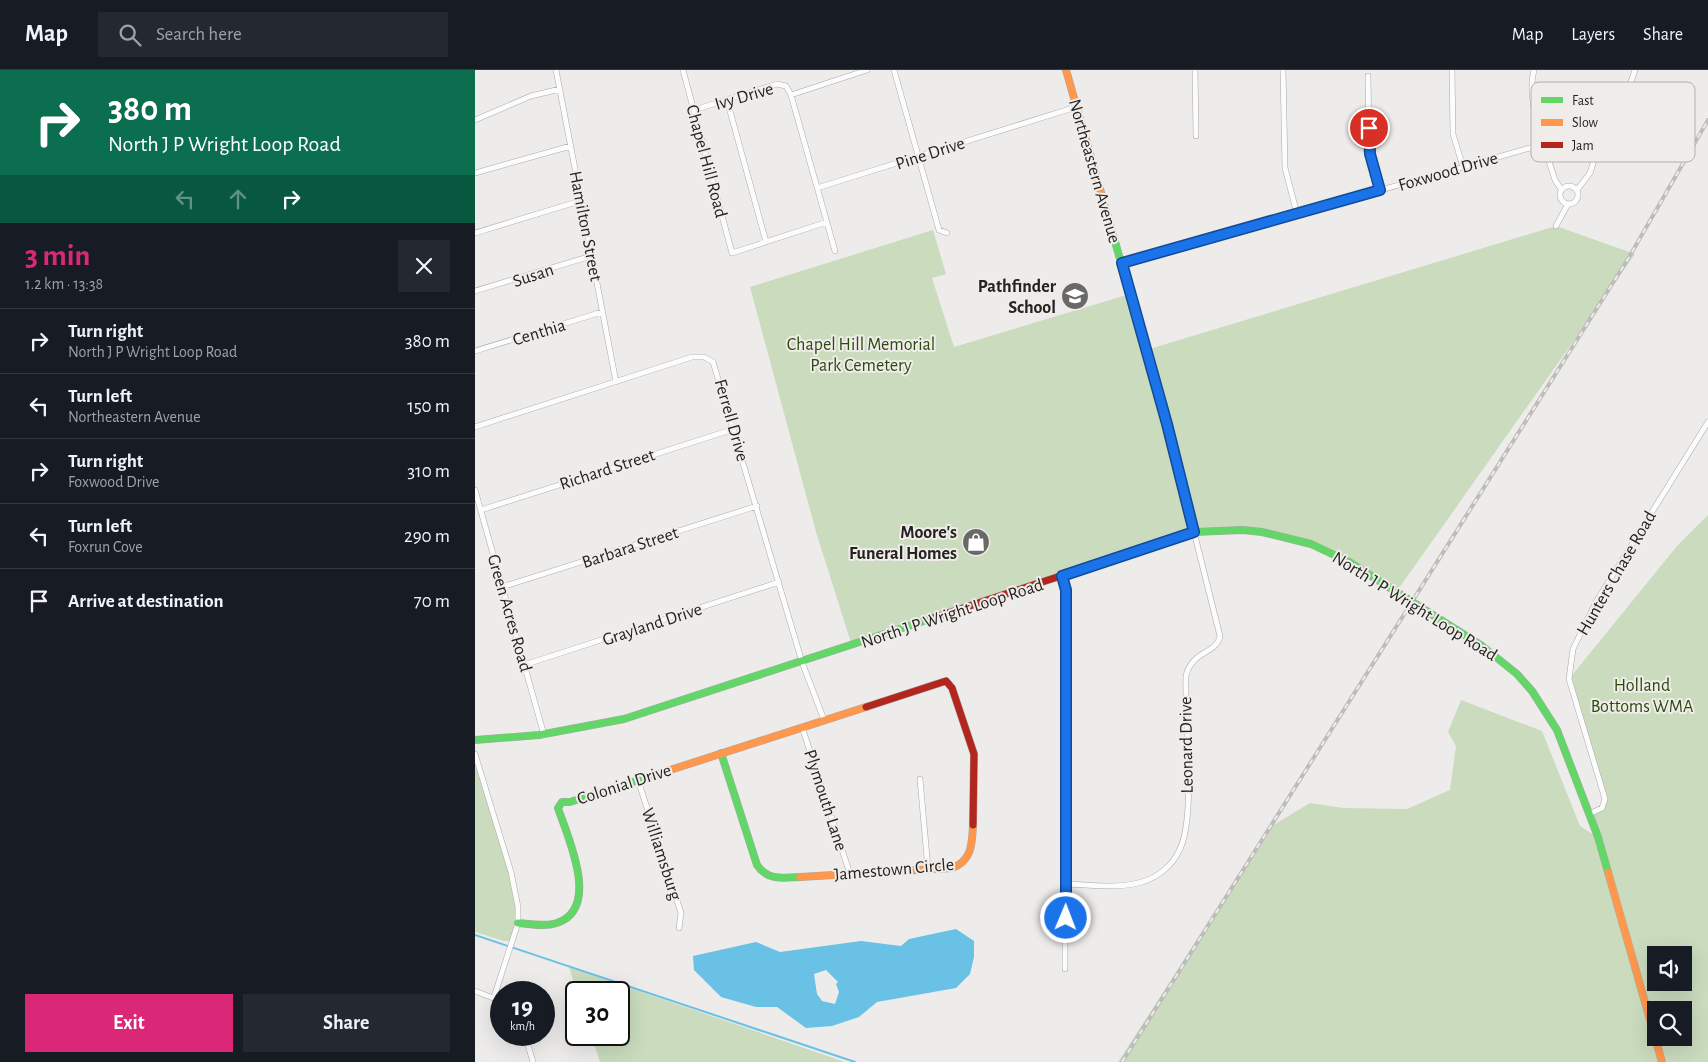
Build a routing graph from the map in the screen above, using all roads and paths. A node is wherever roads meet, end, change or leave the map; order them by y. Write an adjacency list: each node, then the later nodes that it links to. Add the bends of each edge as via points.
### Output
1 (556, 70): 12 (street, Hamilton Street)
2 (683, 70): 16 (street, Chapel Hill Road)
3 (867, 70): 13 (street, Ivy Drive)
4 (894, 70): 21 (street)
5 (1066, 70): 15 (street, Northeastern Avenue)
6 (1195, 70): 18 (street)
7 (1283, 70): 32 (street, via 1285,168)
8 (1452, 70): 24 (street, via 1453,134)
9 (1635, 70): 11 (street)
10 (1368, 76): 28 (street, via 1369,145)
11 (1631, 82)
12 (560, 89): 17 (street, via 544,92); 19 (street, Hamilton Street)
13 (791, 95): 14 (street, Ivy Drive, via 786,86 777,84); 26 (street, Ivy Drive)
14 (727, 100): 16 (street, Ivy Drive); 37 (street)
15 (1076, 107): 21 (street, Pine Drive); 40 (street, Northeastern Avenue)
16 (694, 110): 37 (street, Chapel Hill Road, via 732,252)
17 (475, 120)
18 (1196, 136)
19 (571, 146): 25 (street); 30 (street, Hamilton Street)
20 (1531, 148): 24 (street, Foxwood Drive)
21 (919, 156): 26 (street, Pine Drive); 36 (street, via 939,230)
22 (1550, 162): 27 (street)
23 (1593, 162): 29 (street, via 1590,173)
24 (1463, 167): 28 (street, Foxwood Drive)
25 (475, 173)
26 (817, 188): 33 (street)
27 (1561, 189): 29 (street, via 1569,185); 31 (street, via 1560,196)
28 (1380, 190): 32 (street, Foxwood Drive)
29 (1577, 190): 31 (street, via 1577,200)
30 (581, 202): 35 (street); 39 (street, Hamilton Street)
31 (1568, 204): 34 (street)
32 (1297, 214): 40 (street, Foxwood Drive)
33 (827, 222): 37 (street); 38 (street)
34 (1556, 226)
35 (475, 233)
36 (947, 233)
37 (766, 242)
38 (835, 251)
39 (591, 256): 41 (street, Susan); 42 (street, Hamilton Street)
40 (1122, 263): 51 (street, Northeastern Avenue)
41 (475, 291)
42 (602, 312): 43 (street, Centhia); 44 (street, Hamilton Street)
43 (475, 351)
44 (616, 382): 46 (street, Ferrell Drive); 47 (street, Ferrell Drive, via 692,357 708,358 717,370)
45 (1708, 422): 66 (street, Hunters Chase Road, via 1596,602 1573,649 1569,679 1605,799 1602,808)
46 (475, 427)
47 (734, 429): 49 (street, Ferrell Drive); 50 (street, Richard Street)
48 (475, 490): 50 (street, Green Acres Road)
49 (757, 506): 53 (street, Ferrell Drive); 54 (street, Barbara Street)
50 (481, 510): 54 (street, Green Acres Road)
51 (1194, 532): 52 (street, North J P Wright Loop Road); 66 (street, North J P Wright Loop Road, bridge, via 1243,530 1311,544 1349,562 1482,646 1517,674 1544,708 1557,730); 69 (street, Leonard Drive, via 1220,636 1217,645 1194,659 1186,676 1187,798 1183,842 1167,868 1143,882)
52 (1062, 576): 55 (street, North J P Wright Loop Road); 69 (street, via 1066,590)
53 (779, 582): 55 (street, Ferrell Drive); 56 (street, Grayland Drive)
54 (503, 587): 56 (street, Green Acres Road)
55 (802, 662): 58 (street); 60 (street, North J P Wright Loop Road, via 642,714)
56 (524, 665): 60 (street, Green Acres Road)
57 (946, 681): 58 (street, Colonial Drive); 67 (street, Jamestown Circle, via 952,688 974,754 971,850 961,865)
58 (824, 720): 59 (street, Colonial Drive)
59 (802, 727): 62 (street, Colonial Drive); 68 (street, Plymouth Lane)
60 (544, 735): 61 (street, North J P Wright Loop Road)
61 (475, 740)
62 (721, 753): 65 (street, Colonial Drive); 68 (street, Jamestown Circle, via 757,865 763,874 776,878)
63 (475, 754): 70 (street, via 511,872)
64 (920, 779): 67 (street)
65 (638, 780): 70 (street, Colonial Drive, via 562,802 558,808 580,883 579,903 560,922 547,925); 71 (street, Williamsburg, via 681,913)
66 (1589, 814): 78 (street, North J P Wright Loop Road)
67 (928, 869): 68 (street, Jamestown Circle)
68 (849, 874)
69 (1066, 884): 72 (street)
70 (518, 923): 73 (street)
71 (679, 928)
72 (1065, 969)
73 (499, 981)
74 (475, 991): 75 (street)
75 (490, 996)
76 (528, 1046): 77 (street)
77 (533, 1062)
78 (1662, 1062)

